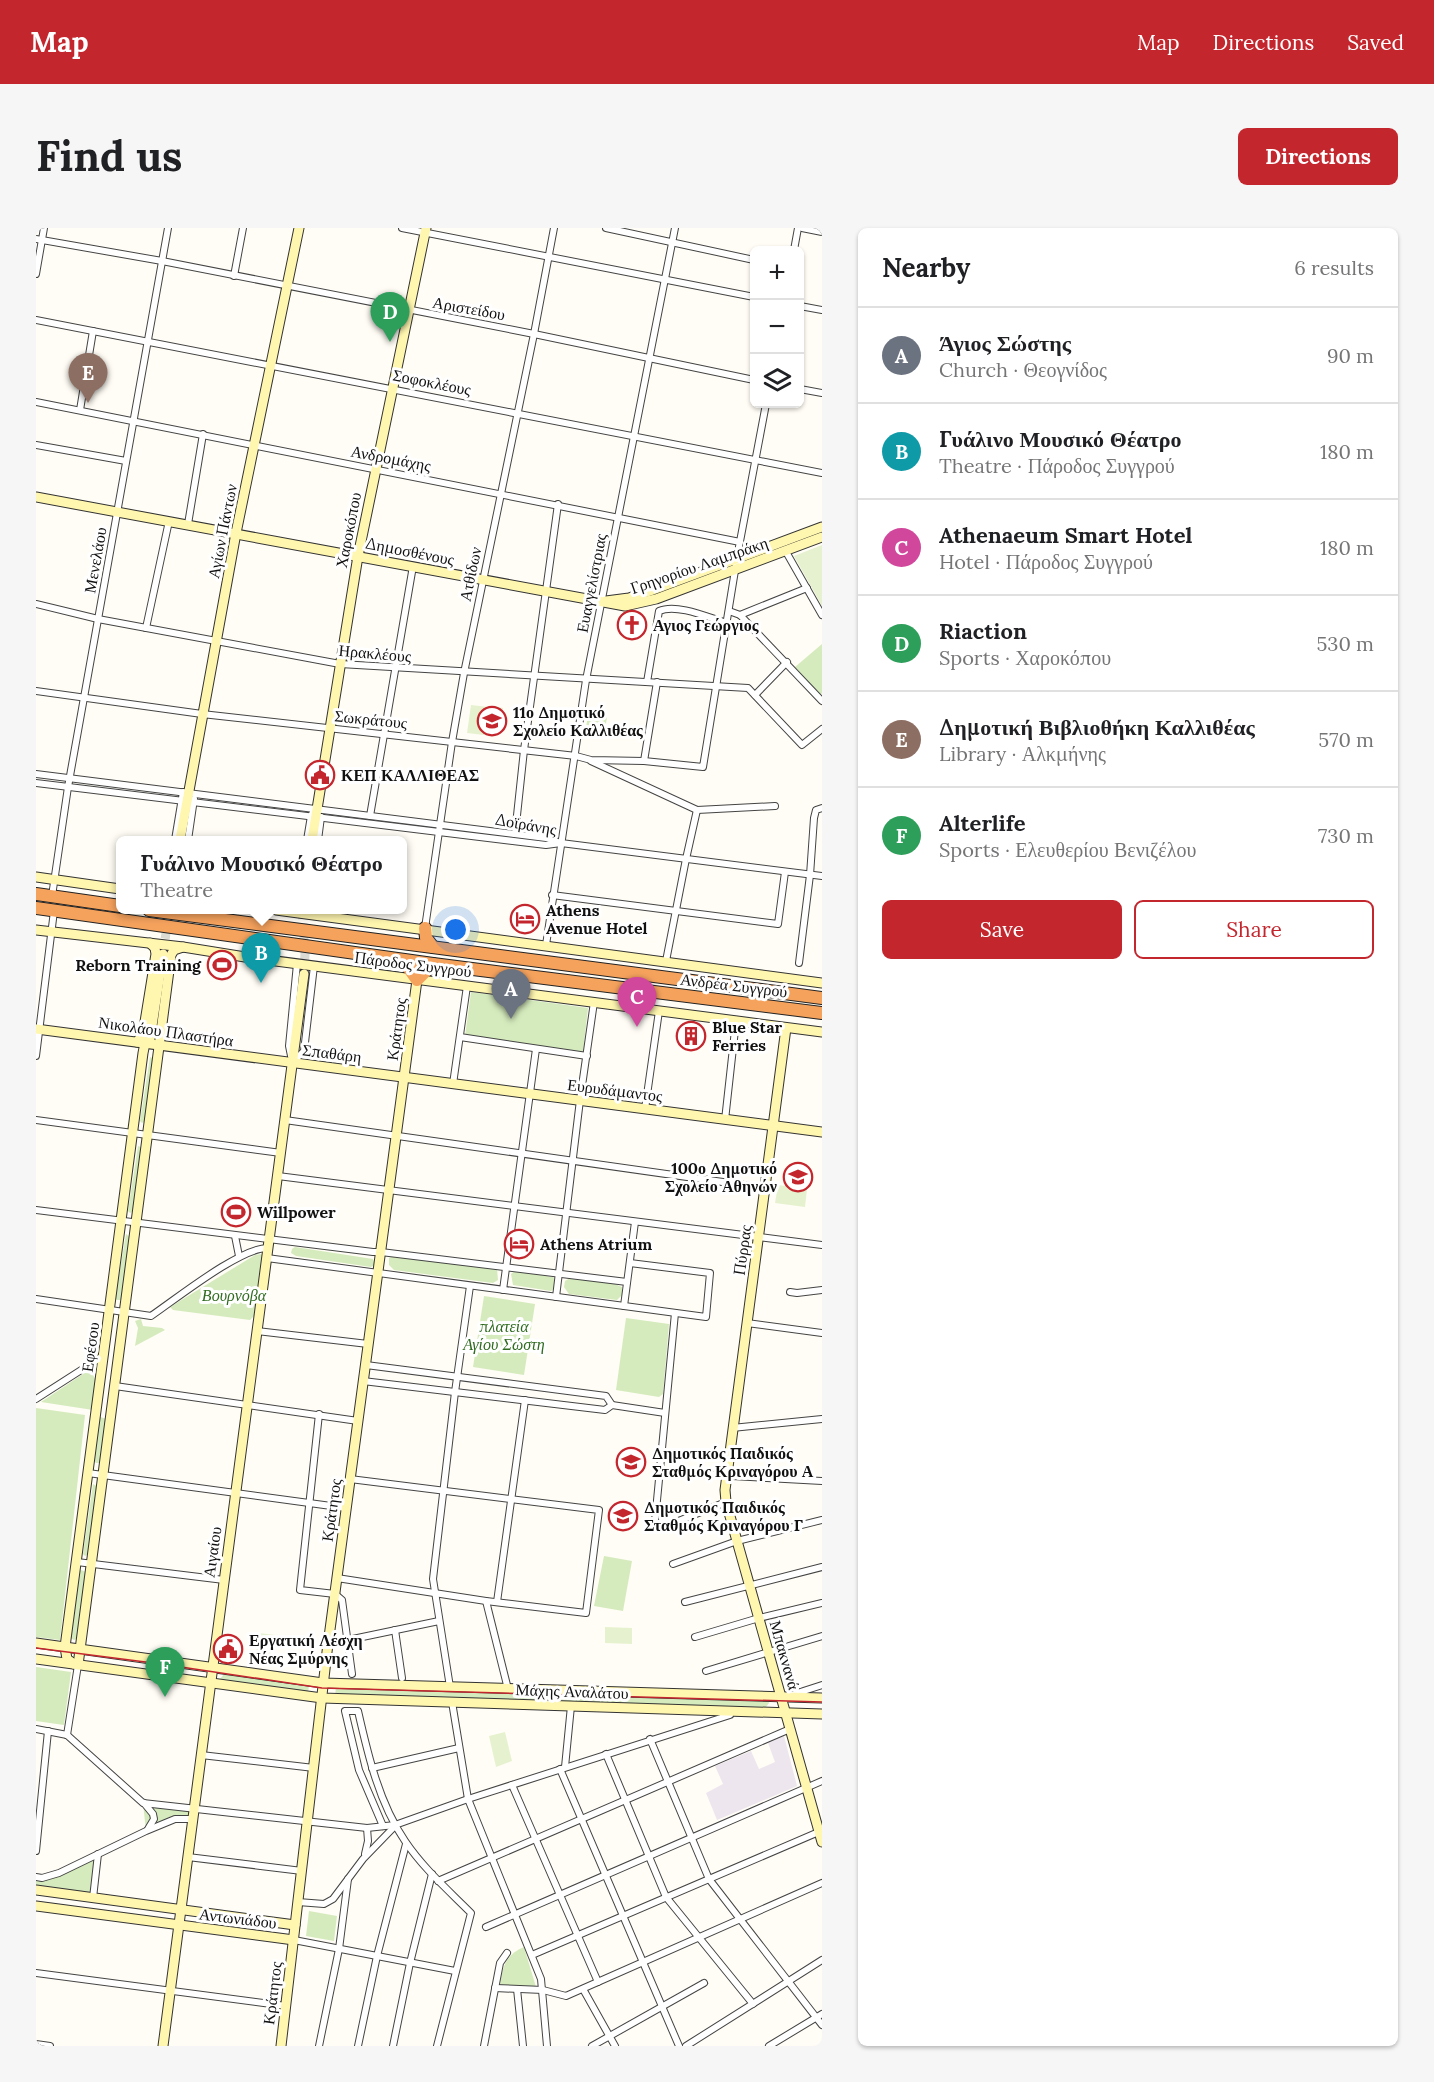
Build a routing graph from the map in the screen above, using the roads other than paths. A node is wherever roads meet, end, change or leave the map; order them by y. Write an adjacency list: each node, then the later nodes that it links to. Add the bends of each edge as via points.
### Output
1 (44, 228): 12 (street)
2 (168, 228): 17 (street, Μενελάου)
3 (243, 228): 19 (street)
4 (299, 228): 21 (street, Αγίων Πάντων)
5 (402, 228): 10 (street)
6 (554, 228): 15 (street, Ατθίδων)
7 (606, 228): 13 (street)
8 (675, 228): 13 (street, Ευαγγελίστριας)
9 (800, 228): 11 (street); 14 (street)
10 (426, 230): 15 (street); 25 (street, Χαροκόπου)
11 (822, 232)
12 (39, 240): 17 (street, Αριστείδου); 18 (street)
13 (672, 242): 16 (street); 20 (street, Ευαγγελίστριας)
14 (795, 246)
15 (548, 257): 20 (street); 28 (street, Ατθίδων)
16 (750, 259)
17 (162, 261): 19 (street, Αριστείδου); 29 (street, Μενελάου)
18 (36, 274)
19 (234, 276): 21 (street, Αριστείδου)
20 (665, 280): 22 (street); 30 (street, Ευαγγελίστριας)
21 (287, 287): 25 (street, Αριστείδου); 31 (street, Αγίων Πάντων)
22 (750, 296)
23 (804, 307): 24 (street)
24 (822, 310)
25 (408, 311): 28 (street, Αριστείδου); 33 (street, Χαροκόπου)
26 (36, 320): 27 (street, Σοφοκλέους)
27 (93, 331): 29 (street, Σοφοκλέους); 38 (street)
28 (534, 334): 30 (street, Αριστείδου); 39 (street, Ατθίδων)
29 (147, 341): 31 (street, Σοφοκλέους); 40 (street, Μενελάου)
30 (649, 359): 32 (street, Αριστείδου); 42 (street, Ευαγγελίστριας)
31 (271, 364): 33 (street, Σοφοκλέους); 44 (street, Αγίων Πάντων)
32 (750, 379)
33 (392, 388): 39 (street, Σοφοκλέους); 47 (street, Χαροκόπου)
34 (804, 390): 35 (street)
35 (822, 393)
36 (36, 402): 38 (street, Ανδρομάχης)
37 (765, 408): 45 (street)
38 (80, 410): 40 (street, Ανδρομάχης)
39 (517, 413): 42 (street, Σοφοκλέους); 49 (street, Ατθίδων)
40 (133, 420): 41 (street, Ανδρομάχης); 46 (street, Μενελάου)
41 (203, 434): 44 (street, Ανδρομάχης); 55 (street)
42 (634, 436): 45 (street, Σοφοκλέους); 53 (street, Ευαγγελίστριας)
43 (36, 445): 46 (street)
44 (255, 445): 47 (street, Ανδρομάχης); 57 (street, Αγίων Πάντων)
45 (755, 460): 48 (street, Σοφοκλέους); 59 (street)
46 (126, 461): 52 (street, Μενελάου)
47 (376, 469): 49 (street, Ανδρομάχης); 61 (street, Χαροκόπου)
48 (822, 473)
49 (502, 493): 51 (street, Ανδρομάχης); 65 (street, Ατθίδων)
50 (36, 497): 52 (street, Δημοσθένους)
51 (558, 504): 53 (street, Ανδρομάχης); 67 (street)
52 (117, 511): 54 (street, Δημοσθένους); 73 (street, Μενελάου)
53 (618, 516): 59 (street, Ανδρομάχης); 68 (street, Ευαγγελίστριας)
54 (169, 520): 55 (street, Δημοσθένους); 75 (street)
55 (188, 524): 57 (street, Δημοσθένους)
56 (822, 527): 62 (street, Γρηγορίου Λαμπράκη)
57 (236, 533): 61 (street, Δημοσθένους); 76 (street, Αγίων Πάντων)
58 (822, 537): 60 (street, Γρηγορίου Λαμπράκη)
59 (740, 542): 62 (street)
60 (785, 550): 64 (street, Γρηγορίου Λαμπράκη); 66 (street)
61 (358, 556): 63 (street, Δημοσθένους); 78 (street, Χαροκόπου)
62 (737, 557): 64 (street); 68 (street, Γρηγορίου Λαμπράκη, via 629,598)
63 (412, 566): 65 (street, Δημοσθένους); 79 (street)
64 (736, 568): 68 (street, Γρηγορίου Λαμπράκη, via 638,604); 70 (street)
65 (482, 580): 67 (street, Δημοσθένους); 80 (street, Ατθίδων)
66 (807, 588): 71 (street); 72 (street)
67 (544, 591): 68 (street, Δημοσθένους); 81 (street)
68 (601, 602): 82 (street, Ευαγγελίστριας)
69 (36, 604): 73 (street, Ηρακλέους)
70 (729, 611): 71 (street); 74 (street)
71 (740, 615): 77 (street)
72 (822, 615)
73 (98, 619): 75 (street, Ηρακλέους); 88 (street, Μενελάου)
74 (727, 624): 83 (street, via 691,611 660,611); 85 (street)
75 (146, 628): 76 (street, Ηρακλέους)
76 (217, 641): 78 (street, Ηρακλέους); 90 (street, Αγίων Πάντων)
77 (787, 662): 87 (street); 89 (street)
78 (340, 664): 79 (street, Ηρακλέους); 91 (street, Χαροκόπου)
79 (396, 668): 80 (street, Ηρακλέους); 93 (street)
80 (464, 673): 81 (street, Ηρακλέους); 94 (street, Ατθίδων)
81 (533, 677): 82 (street, Ηρακλέους); 95 (street)
82 (586, 680): 83 (street, Ηρακλέους); 96 (street, Ευαγγελίστριας)
83 (647, 682): 84 (street, Ηρακλέους)
84 (657, 682): 85 (street, Ηρακλέους); 98 (street)
85 (717, 685): 87 (street, Ηρακλέους, via 748,688); 98 (street, Σωκράτους, via 703,767)
86 (36, 691): 88 (street, Σωκράτους)
87 (755, 695): 92 (street, via 802,745)
88 (84, 699): 90 (street, Σωκράτους); 100 (street, Μενελάου)
89 (822, 700)
90 (202, 714): 91 (street, Σωκράτους); 103 (street, Αγίων Πάντων)
91 (330, 728): 93 (street, Σωκράτους); 107 (street, Χαροκόπου)
92 (822, 729)
93 (384, 734): 94 (street, Σωκράτους); 108 (street)
94 (452, 742): 95 (street, Σωκράτους); 109 (street, Ατθίδων)
95 (524, 750): 96 (street, Σωκράτους); 110 (street)
96 (576, 756): 97 (street, Σωκράτους); 117 (street, Ευαγγελίστριας)
97 (591, 760): 98 (street, Σωκράτους); 106 (street)
98 (644, 761)
99 (36, 774): 100 (street, Δοϊράνης)
100 (70, 778): 102 (street, Μενελάου); 103 (street, Δοϊράνης)
101 (36, 783): 102 (street, Δοϊράνης)
102 (68, 787): 103 (street, Δοϊράνης); 123 (street, Μενελάου)
103 (188, 797): 107 (street, Δοϊράνης); 111 (street, Αγίων Πάντων); 112 (street, Αγίων Πάντων); 113 (street, Αγίων Πάντων)
104 (775, 806): 106 (street)
105 (820, 808): 120 (street, via 814,818)
106 (697, 810): 118 (street)
107 (316, 814): 108 (street, Δοϊράνης); 109 (street, Δοϊράνης); 114 (street, Χαροκόπου); 115 (street, Χαροκόπου); 116 (street, Χαροκόπου)
108 (370, 816): 109 (street, Δοϊράνης)
109 (440, 828): 110 (street, Δοϊράνης); 117 (street, Δοϊράνης, via 546,845); 134 (street, Ατθίδων)
110 (515, 834): 117 (street, Δοϊράνης)
111 (176, 836)
112 (181, 836)
113 (188, 836)
114 (308, 836)
115 (313, 836)
116 (318, 836)
117 (561, 843): 118 (street); 126 (street, Ευαγγελίστριας)
118 (686, 859): 119 (street); 131 (street)
119 (785, 872): 120 (street); 131 (street, via 778,924)
120 (810, 875): 121 (street); 145 (street)
121 (822, 876)
122 (36, 877): 123 (street)
123 (54, 880): 124 (street); 127 (street, Μενελάου)
124 (116, 888)
125 (36, 894): 127 (highway)
126 (552, 895): 131 (street); 139 (street, Ευαγγελίστριας)
127 (52, 896): 128 (highway)
128 (116, 905)
129 (36, 908): 130 (highway, Ανδρέα Συγγρού)
130 (54, 911): 136 (street); 143 (highway, Ανδρέα Συγγρού)
131 (676, 911): 144 (street)
132 (186, 914): 138 (highway, Ανδρέα Συγγρού)
133 (326, 914): 134 (street)
134 (425, 928): 138 (highway); 139 (street); 141 (highway)
135 (36, 930): 136 (street, Πάροδος Συγγρού)
136 (52, 932): 137 (street, Πάροδος Συγγρού); 159 (street)
137 (150, 943): 140 (street, Πάροδος Συγγρού); 162 (street, via 156,954)
138 (414, 945): 141 (highway, Ανδρέα Συγγρού)
139 (546, 945): 144 (street)
140 (183, 947): 146 (street, Πάροδος Συγγρού); 163 (street, Εφέσου, via 171,955)
141 (433, 947): 153 (highway, Ανδρέα Συγγρού)
142 (163, 954): 162 (street)
143 (403, 960): 147 (highway, Ανδρέα Συγγρού); 150 (highway)
144 (666, 962): 151 (street)
145 (799, 963)
146 (297, 964): 148 (street, Πάροδος Συγγρού); 167 (street, Αιγαίου, via 289,1046)
147 (433, 964): 150 (highway); 156 (highway, Ανδρέα Συγγρού)
148 (314, 966): 150 (street, Πάροδος Συγγρού); 167 (street, Αιγαίου, via 304,1051)
149 (304, 974): 167 (street, Αιγαίου)
150 (417, 980): 152 (street, Πάροδος Συγγρού); 168 (street, Κράτητος)
151 (822, 983)
152 (467, 986): 154 (street, Πάροδος Συγγρού); 161 (street)
153 (822, 998)
154 (594, 1002): 155 (street, Πάροδος Συγγρού); 166 (street)
155 (659, 1011): 157 (street, Πάροδος Συγγρού); 172 (street)
156 (822, 1013)
157 (736, 1022): 158 (street, Πάροδος Συγγρού); 173 (street)
158 (786, 1028): 160 (street, Πάροδος Συγγρού); 176 (street, Πύρρας)
159 (38, 1029): 162 (street, Νικολάου Πλαστήρα); 165 (street)
160 (822, 1032)
161 (460, 1037): 164 (street); 169 (street)
162 (144, 1042): 163 (street); 177 (street, Εφέσου)
163 (159, 1046): 167 (street, Νικολάου Πλαστήρα); 179 (street, Εφέσου)
164 (536, 1049): 166 (street); 170 (street)
165 (36, 1056)
166 (587, 1056): 171 (street)
167 (293, 1063): 168 (street, Σπαθάρη); 175 (street, Αιγαίου)
168 (404, 1077): 169 (street, Ευρυδάμαντος); 180 (street, Κράτητος)
169 (453, 1084): 170 (street, Ευρυδάμαντος)
170 (529, 1094): 171 (street, Ευρυδάμαντος); 181 (street)
171 (580, 1100): 172 (street, Ευρυδάμαντος); 183 (street)
172 (645, 1109): 173 (street, Ευρυδάμαντος)
173 (725, 1119): 176 (street, Ευρυδάμαντος)
174 (36, 1120): 177 (street)
175 (285, 1120): 180 (street); 182 (street, Αιγαίου)
176 (772, 1126): 178 (street, Ευρυδάμαντος); 185 (street, Πύρρας)
177 (133, 1132): 179 (street); 190 (street, Εφέσου)
178 (822, 1132)
179 (148, 1135): 182 (street); 192 (street, Εφέσου)
180 (396, 1136): 181 (street); 186 (street, Κράτητος)
181 (521, 1153): 183 (street); 187 (street)
182 (281, 1154): 184 (street, Αιγαίου)
183 (573, 1161): 185 (street); 189 (street)
184 (278, 1176): 186 (street); 196 (street, Αιγαίου)
185 (765, 1188): 194 (street, Πύρρας)
186 (389, 1190): 187 (street); 197 (street, Κράτητος)
187 (514, 1206): 189 (street); 200 (street)
188 (36, 1210): 190 (street)
189 (567, 1213): 191 (street); 202 (street)
190 (121, 1222): 192 (street); 211 (street, Εφέσου)
191 (635, 1222): 194 (street); 199 (street)
192 (136, 1224): 193 (street); 212 (street, Εφέσου)
193 (235, 1236): 196 (street); 198 (street)
194 (759, 1238): 195 (street); 214 (street, Πύρρας)
195 (822, 1245)
196 (268, 1249): 197 (street); 198 (street); 201 (street); 215 (street, Αιγαίου)
197 (381, 1251): 200 (street); 201 (street, Κράτητος)
198 (239, 1256): 212 (street, via 151,1316)
199 (630, 1263): 203 (street); 213 (street, via 710,1274 706,1317)
200 (506, 1267): 202 (street); 205 (street)
201 (378, 1273): 204 (street); 217 (street, Κράτητος)
202 (559, 1274): 203 (street); 208 (street)
203 (627, 1282): 210 (street)
204 (470, 1286): 205 (street); 220 (street)
205 (503, 1290): 208 (street)
206 (822, 1290): 207 (street)
207 (790, 1292)
208 (556, 1297): 210 (street)
209 (36, 1299): 211 (street)
210 (624, 1306): 213 (street)
211 (110, 1311): 212 (street); 218 (street, Εφέσου)
212 (125, 1312): 222 (street, Εφέσου)
213 (675, 1313): 228 (street)
214 (747, 1323): 216 (street); 232 (street, Πύρρας)
215 (257, 1331): 217 (street); 226 (street, Αιγαίου)
216 (822, 1333)
217 (368, 1344): 219 (street, Κράτητος)
218 (104, 1356): 224 (street); 234 (street, Εφέσου)
219 (366, 1365): 220 (street); 221 (street, Κράτητος)
220 (458, 1377): 223 (street); 227 (street, via 606,1396)
221 (363, 1381): 223 (street); 231 (street, Κράτητος)
222 (115, 1386): 226 (street); 236 (street, Εφέσου)
223 (455, 1392): 225 (street); 239 (street)
224 (36, 1399)
225 (525, 1400): 227 (street, via 605,1410); 241 (street)
226 (247, 1404): 229 (street); 240 (street, Αιγαίου)
227 (612, 1405): 228 (street)
228 (665, 1413): 233 (street)
229 (319, 1414): 231 (street); 243 (street)
230 (822, 1419): 232 (street)
231 (358, 1420): 237 (street, Κράτητος)
232 (732, 1428): 235 (street, Πύρρας)
233 (659, 1472): 235 (street); 242 (street, via 655,1521 661,1528)
234 (88, 1473): 236 (street); 247 (street, Εφέσου)
235 (726, 1475): 238 (street); 242 (street, Μπακνανά)
236 (104, 1476): 240 (street); 248 (street, Εφέσου)
237 (350, 1479): 239 (street); 244 (street, Κράτητος)
238 (822, 1481)
239 (443, 1491): 241 (street); 254 (street)
240 (236, 1493): 243 (street); 252 (street, Αιγαίου)
241 (511, 1499): 257 (street); 257 (street, via 599,1510 586,1613)
242 (726, 1502): 246 (street, Μπακνανά)
243 (309, 1503): 244 (street); 255 (street, via 300,1590)
244 (346, 1508): 251 (street, Κράτητος)
245 (822, 1520): 246 (street)
246 (737, 1541): 249 (street); 253 (street, Μπακνανά)
247 (77, 1562): 248 (street); 267 (street, Εφέσου)
248 (92, 1564): 252 (street); 268 (street, Εφέσου)
249 (674, 1564)
250 (822, 1567): 253 (street)
251 (337, 1578): 254 (street); 255 (street, Κράτητος)
252 (224, 1580): 272 (street, Αιγαίου)
253 (750, 1585): 258 (street); 260 (street, Μπακνανά)
254 (435, 1592): 256 (street); 261 (street)
255 (334, 1594): 265 (street, via 342,1600); 277 (street, Κράτητος)
256 (486, 1601): 257 (street); 280 (street)
257 (497, 1602)
258 (685, 1602)
259 (822, 1603): 260 (street)
260 (759, 1618): 263 (street); 269 (street, Μπακνανά)
261 (438, 1621): 262 (street); 279 (street)
262 (395, 1630): 265 (street); 275 (street)
263 (695, 1636)
264 (822, 1636): 269 (street)
265 (348, 1641): 274 (street)
266 (36, 1643): 267 (street, Μάχης Αναλάτου)
267 (65, 1647): 268 (street, Μάχης Αναλάτου); 271 (street, via 67,1659)
268 (81, 1650): 271 (street, Εφέσου); 272 (street, Μάχης Αναλάτου)
269 (769, 1652): 273 (street); 282 (street, Μπακνανά)
270 (36, 1659): 271 (street, Μάχης Αναλάτου)
271 (78, 1665): 276 (street, Μάχης Αναλάτου); 292 (street, Εφέσου)
272 (212, 1668): 276 (street, Αιγαίου); 277 (street, Μάχης Αναλάτου)
273 (706, 1671)
274 (352, 1674)
275 (402, 1678)
276 (210, 1683): 281 (street, Μάχης Αναλάτου); 298 (street, Αιγαίου)
277 (323, 1683): 279 (street, Μάχης Αναλάτου); 281 (street, Κράτητος)
278 (822, 1685): 282 (street)
279 (450, 1687): 280 (street, Μάχης Αναλάτου)
280 (508, 1689): 282 (street, Μάχης Αναλάτου)
281 (322, 1698): 284 (street, Μάχης Αναλάτου); 299 (street, Κράτητος)
282 (782, 1698): 283 (street, Μάχης Αναλάτου); 286 (street, Μπακνανά)
283 (822, 1698)
284 (452, 1702): 285 (street, Μάχης Αναλάτου); 294 (street)
285 (571, 1706): 286 (street, Μάχης Αναλάτου); 301 (street)
286 (786, 1713): 287 (street, Μάχης Αναλάτου); 290 (street, Μπακνανά)
287 (822, 1714)
288 (730, 1715): 293 (street)
289 (36, 1729): 291 (street)
290 (790, 1729): 303 (street); 305 (street, Μπακνανά)
291 (48, 1731): 292 (street); 313 (street)
292 (67, 1735): 308 (street)
293 (650, 1739): 297 (street); 303 (street)
294 (459, 1748): 300 (street); 306 (street)
295 (367, 1749): 296 (street); 296 (street, via 358,1711 345,1711); 300 (street)
296 (355, 1752): 315 (street)
297 (606, 1754): 301 (street); 307 (street)
298 (201, 1755): 299 (street); 309 (street, Αιγαίου)
299 (314, 1768): 312 (street, Κράτητος)
300 (372, 1768): 314 (street)
301 (562, 1768): 304 (street); 311 (street)
302 (822, 1780): 305 (street)
303 (668, 1782): 307 (street); 319 (street)
304 (512, 1785): 306 (street); 320 (street)
305 (807, 1787): 318 (street, Μπακνανά); 319 (street)
306 (468, 1799): 314 (street); 327 (street)
307 (625, 1801): 311 (street); 325 (street)
308 (143, 1803): 309 (street); 317 (street, via 154,1819)
309 (194, 1807): 310 (street, Αιγαίου); 312 (street)
310 (192, 1819): 317 (street, via 175,1819); 326 (street, Αιγαίου)
311 (582, 1819): 320 (street); 331 (street)
312 (308, 1821): 316 (street); 329 (street, Κράτητος)
313 (37, 1823): 323 (street)
314 (395, 1825): 315 (street); 322 (street); 328 (street)
315 (383, 1827): 316 (street)
316 (367, 1828): 328 (street, via 368,1847)
317 (146, 1831): 324 (street)
318 (821, 1831): 321 (street, Μπακνανά); 334 (street)
319 (692, 1838): 325 (street); 334 (street)
320 (536, 1839): 327 (street); 338 (street)
321 (822, 1842)
322 (406, 1844): 330 (street); 356 (street)
323 (36, 1851)
324 (98, 1854): 332 (street, via 60,1873); 340 (street)
325 (648, 1856): 331 (street); 339 (street)
326 (188, 1857): 329 (street); 343 (street, Αιγαίου)
327 (492, 1858): 335 (street); 344 (street)
328 (363, 1859): 333 (street)
329 (302, 1871): 341 (street, Κράτητος)
330 (432, 1874): 335 (street); 359 (street)
331 (605, 1875): 338 (street); 345 (street)
332 (36, 1877)
333 (348, 1879): 341 (street, via 333,1899 324,1904); 353 (street)
334 (709, 1879): 339 (street); 346 (street)
335 (438, 1881): 360 (street, via 471,1913)
336 (822, 1883): 346 (street)
337 (36, 1890): 340 (street, Αντωνιάδου)
338 (560, 1895): 344 (street); 350 (street)
339 (666, 1897): 345 (street); 351 (street)
340 (93, 1898): 343 (street, Αντωνιάδου)
341 (298, 1902): 348 (street, Κράτητος)
342 (36, 1906): 347 (street, Αντωνιάδου)
343 (181, 1911): 347 (street, Αιγαίου); 348 (street, Αντωνιάδου)
344 (516, 1915): 349 (street); 355 (street)
345 (623, 1916): 350 (street); 358 (street)
346 (741, 1919): 351 (street); 362 (street)
347 (179, 1925): 352 (street, Αντωνιάδου); 368 (street, Αιγαίου)
348 (295, 1925): 352 (street, Κράτητος)
349 (486, 1927)
350 (578, 1935): 355 (street); 363 (street)
351 (699, 1938): 358 (street); 370 (street)
352 (294, 1940): 353 (street); 371 (street, Κράτητος)
353 (339, 1949): 356 (street); 380 (street)
354 (507, 1953): 365 (street, via 500,1963)
355 (532, 1954): 369 (street)
356 (377, 1956): 359 (street); 381 (street)
357 (822, 1960): 362 (street)
358 (643, 1962): 363 (street); 372 (street)
359 (410, 1963): 360 (street); 382 (street)
360 (455, 1971): 383 (street)
361 (36, 1973): 368 (street)
362 (789, 1980): 370 (street); 373 (street)
363 (597, 1982): 367 (street)
364 (704, 1983): 372 (street)
365 (495, 1988): 366 (street); 384 (street)
366 (517, 1989): 369 (street); 385 (street)
367 (583, 1989): 369 (street, via 566,1996); 375 (street)
368 (170, 1990): 371 (street); 378 (street, Αιγαίου)
369 (543, 1990): 386 (street)
370 (753, 2004): 390 (street)
371 (286, 2006): 379 (street, Κράτητος)
372 (662, 2006): 375 (street); 389 (street)
373 (819, 2016): 374 (street); 391 (street)
374 (822, 2025)
375 (609, 2036): 387 (street); 388 (street)
376 (36, 2044): 377 (street)
377 (50, 2046)
378 (163, 2046)
379 (281, 2046)
380 (319, 2046)
381 (358, 2046)
382 (393, 2046)
383 (437, 2046)
384 (484, 2046)
385 (523, 2046)
386 (547, 2046)
387 (592, 2046)
388 (615, 2046)
389 (679, 2046)
390 (686, 2046)
391 (769, 2046)

